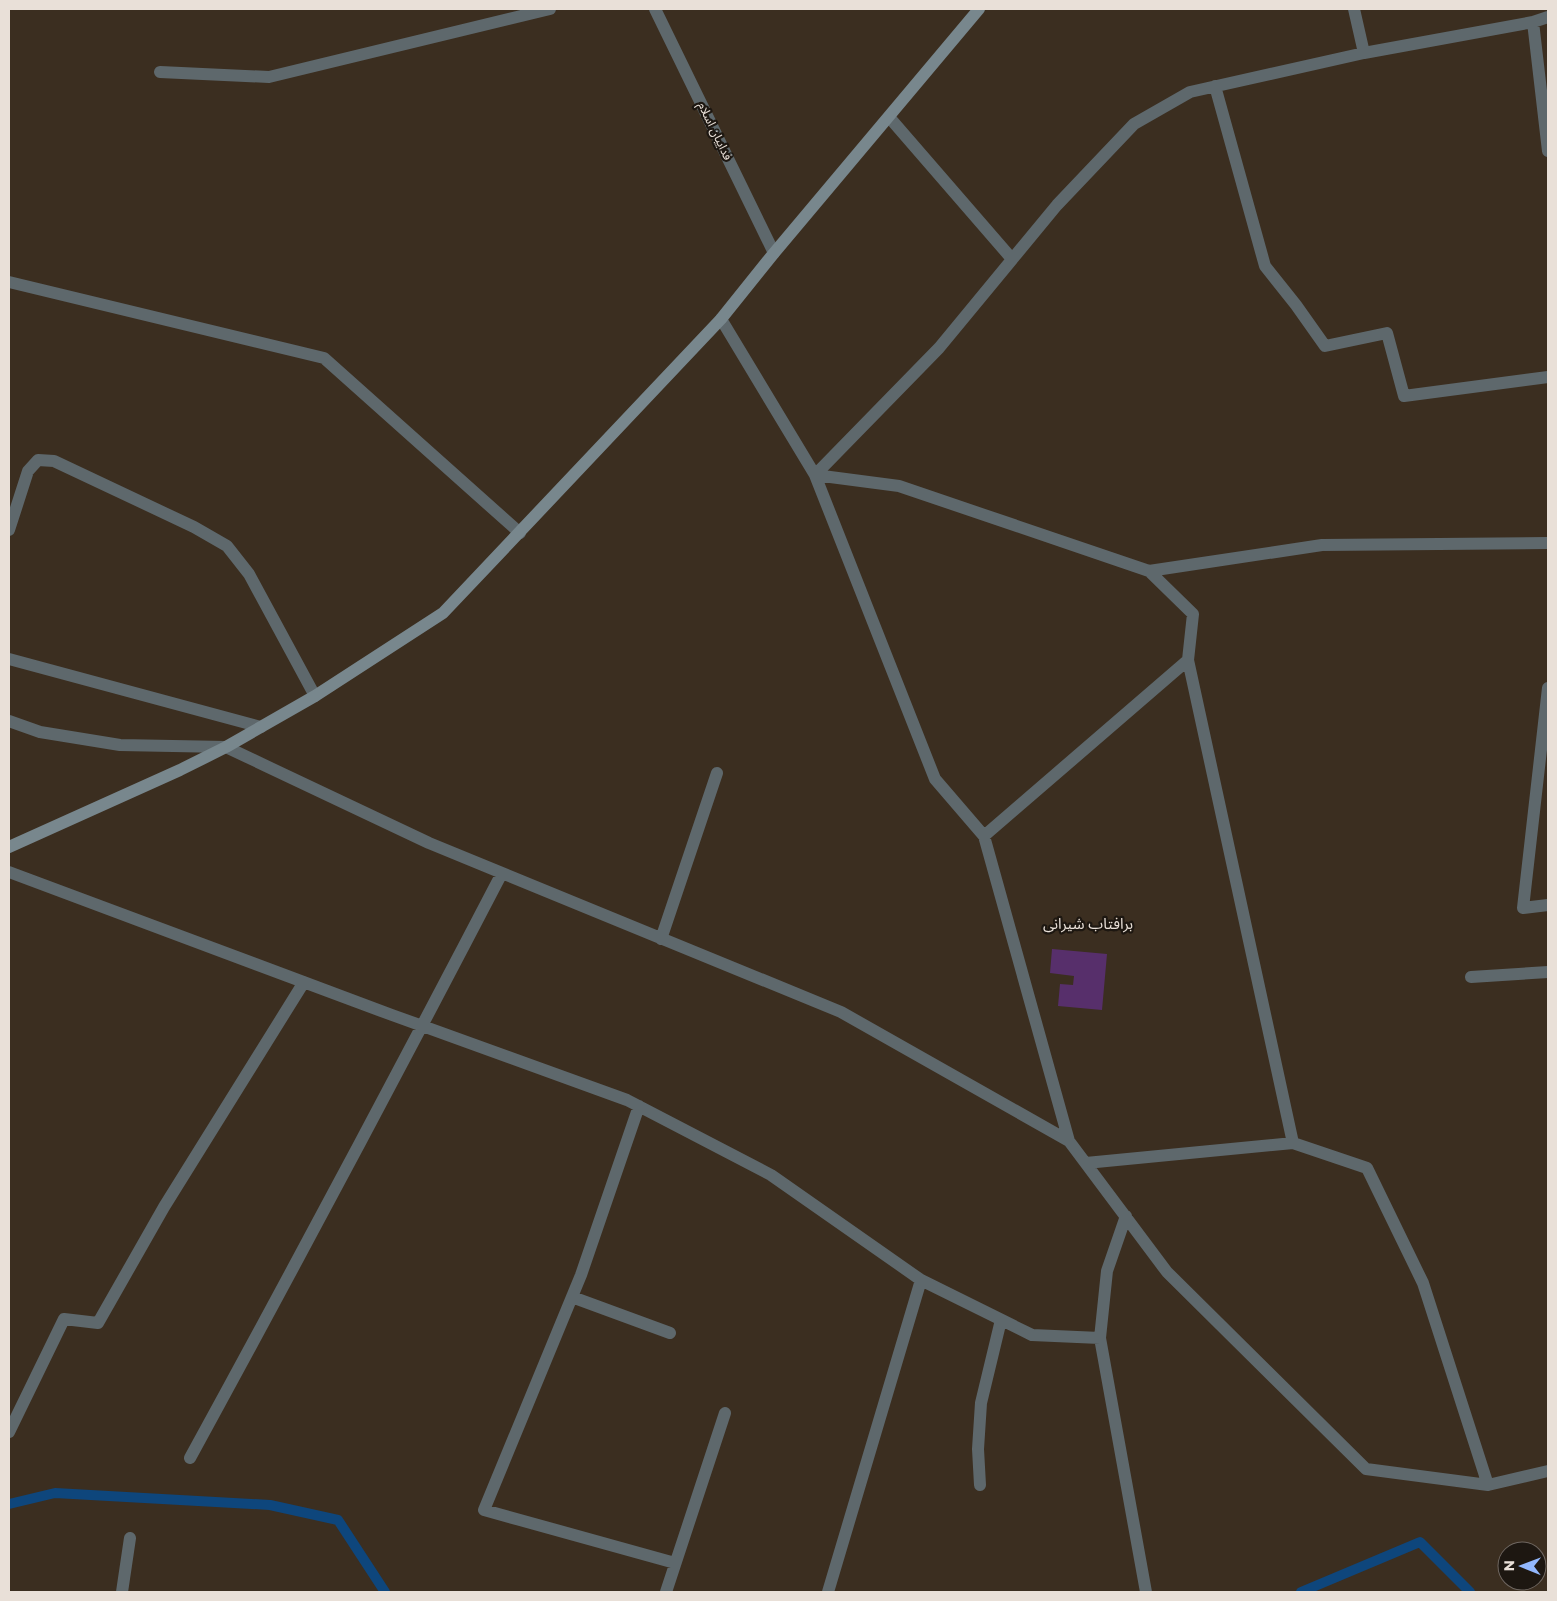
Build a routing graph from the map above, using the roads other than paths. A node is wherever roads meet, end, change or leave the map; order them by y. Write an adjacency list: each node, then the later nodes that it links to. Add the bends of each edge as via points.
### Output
1 (550, 9): 8 (street, via 269,77)
2 (655, 9): 12 (street, فداییان اسلام)
3 (979, 9): 10 (main road)
4 (1354, 9): 7 (street)
5 (1548, 17): 6 (street)
6 (1533, 22): 7 (street); 11 (street)
7 (1364, 53): 9 (street)
8 (160, 72)
9 (1215, 86): 13 (street, via 1190,92 1134,124 1056,205); 16 (street, via 1265,266 1325,346 1387,333 1404,396)
10 (889, 117): 12 (main road); 13 (street)
11 (1548, 152)
12 (774, 252): 15 (main road)
13 (1012, 259): 17 (street, via 939,348)
14 (9, 282): 19 (street, via 324,358)
15 (721, 319): 17 (street); 19 (main road)
16 (1548, 377)
17 (815, 475): 21 (street, via 899,486); 30 (street, via 935,779)
18 (9, 530): 25 (street, via 28,471 38,460 54,461 194,527 227,546 249,574)
19 (520, 533): 25 (main road, via 443,613)
20 (1548, 543): 21 (street, via 1322,545)
21 (1149, 571): 23 (street, via 1192,614)
22 (9, 659): 27 (street)
23 (1188, 660): 30 (street); 42 (street)
24 (1548, 688): 34 (street, via 1522,908)
25 (315, 696): 27 (main road)
26 (9, 721): 28 (street, via 40,732 120,745)
27 (261, 727): 28 (main road)
28 (226, 747): 31 (main road); 33 (street, via 429,843)
29 (718, 773): 35 (street)
30 (984, 836): 41 (street)
31 (9, 847)
32 (9, 872): 38 (street)
33 (502, 873): 35 (street); 39 (street)
34 (1548, 905)
35 (661, 939): 41 (street, via 840,1012)
36 (1548, 972): 37 (street)
37 (1471, 977)
38 (304, 982): 39 (street); 51 (street, via 164,1207 98,1323 64,1319)
39 (423, 1026): 40 (street); 52 (street)
40 (639, 1106): 45 (street, via 771,1175); 46 (street)
41 (1069, 1140): 43 (street)
42 (1293, 1142): 43 (street); 55 (street, via 1367,1168 1423,1283)
43 (1086, 1163): 44 (street)
44 (1126, 1216): 49 (street, via 1107,1271); 55 (street, via 1167,1272 1366,1469)
45 (922, 1280): 47 (street); 60 (street)
46 (572, 1297): 48 (street); 57 (street, via 484,1510)
47 (1001, 1320): 49 (street, via 1032,1335); 54 (street, via 981,1403)
48 (670, 1333)
49 (1100, 1338): 61 (street)
50 (725, 1413): 57 (street)
51 (9, 1432)
52 (190, 1458)
53 (1548, 1471): 55 (street)
54 (980, 1485)
55 (1488, 1485)
56 (130, 1538): 58 (street)
57 (675, 1563): 59 (street)
58 (122, 1592)
59 (666, 1592)
60 (828, 1592)
61 (1146, 1592)

